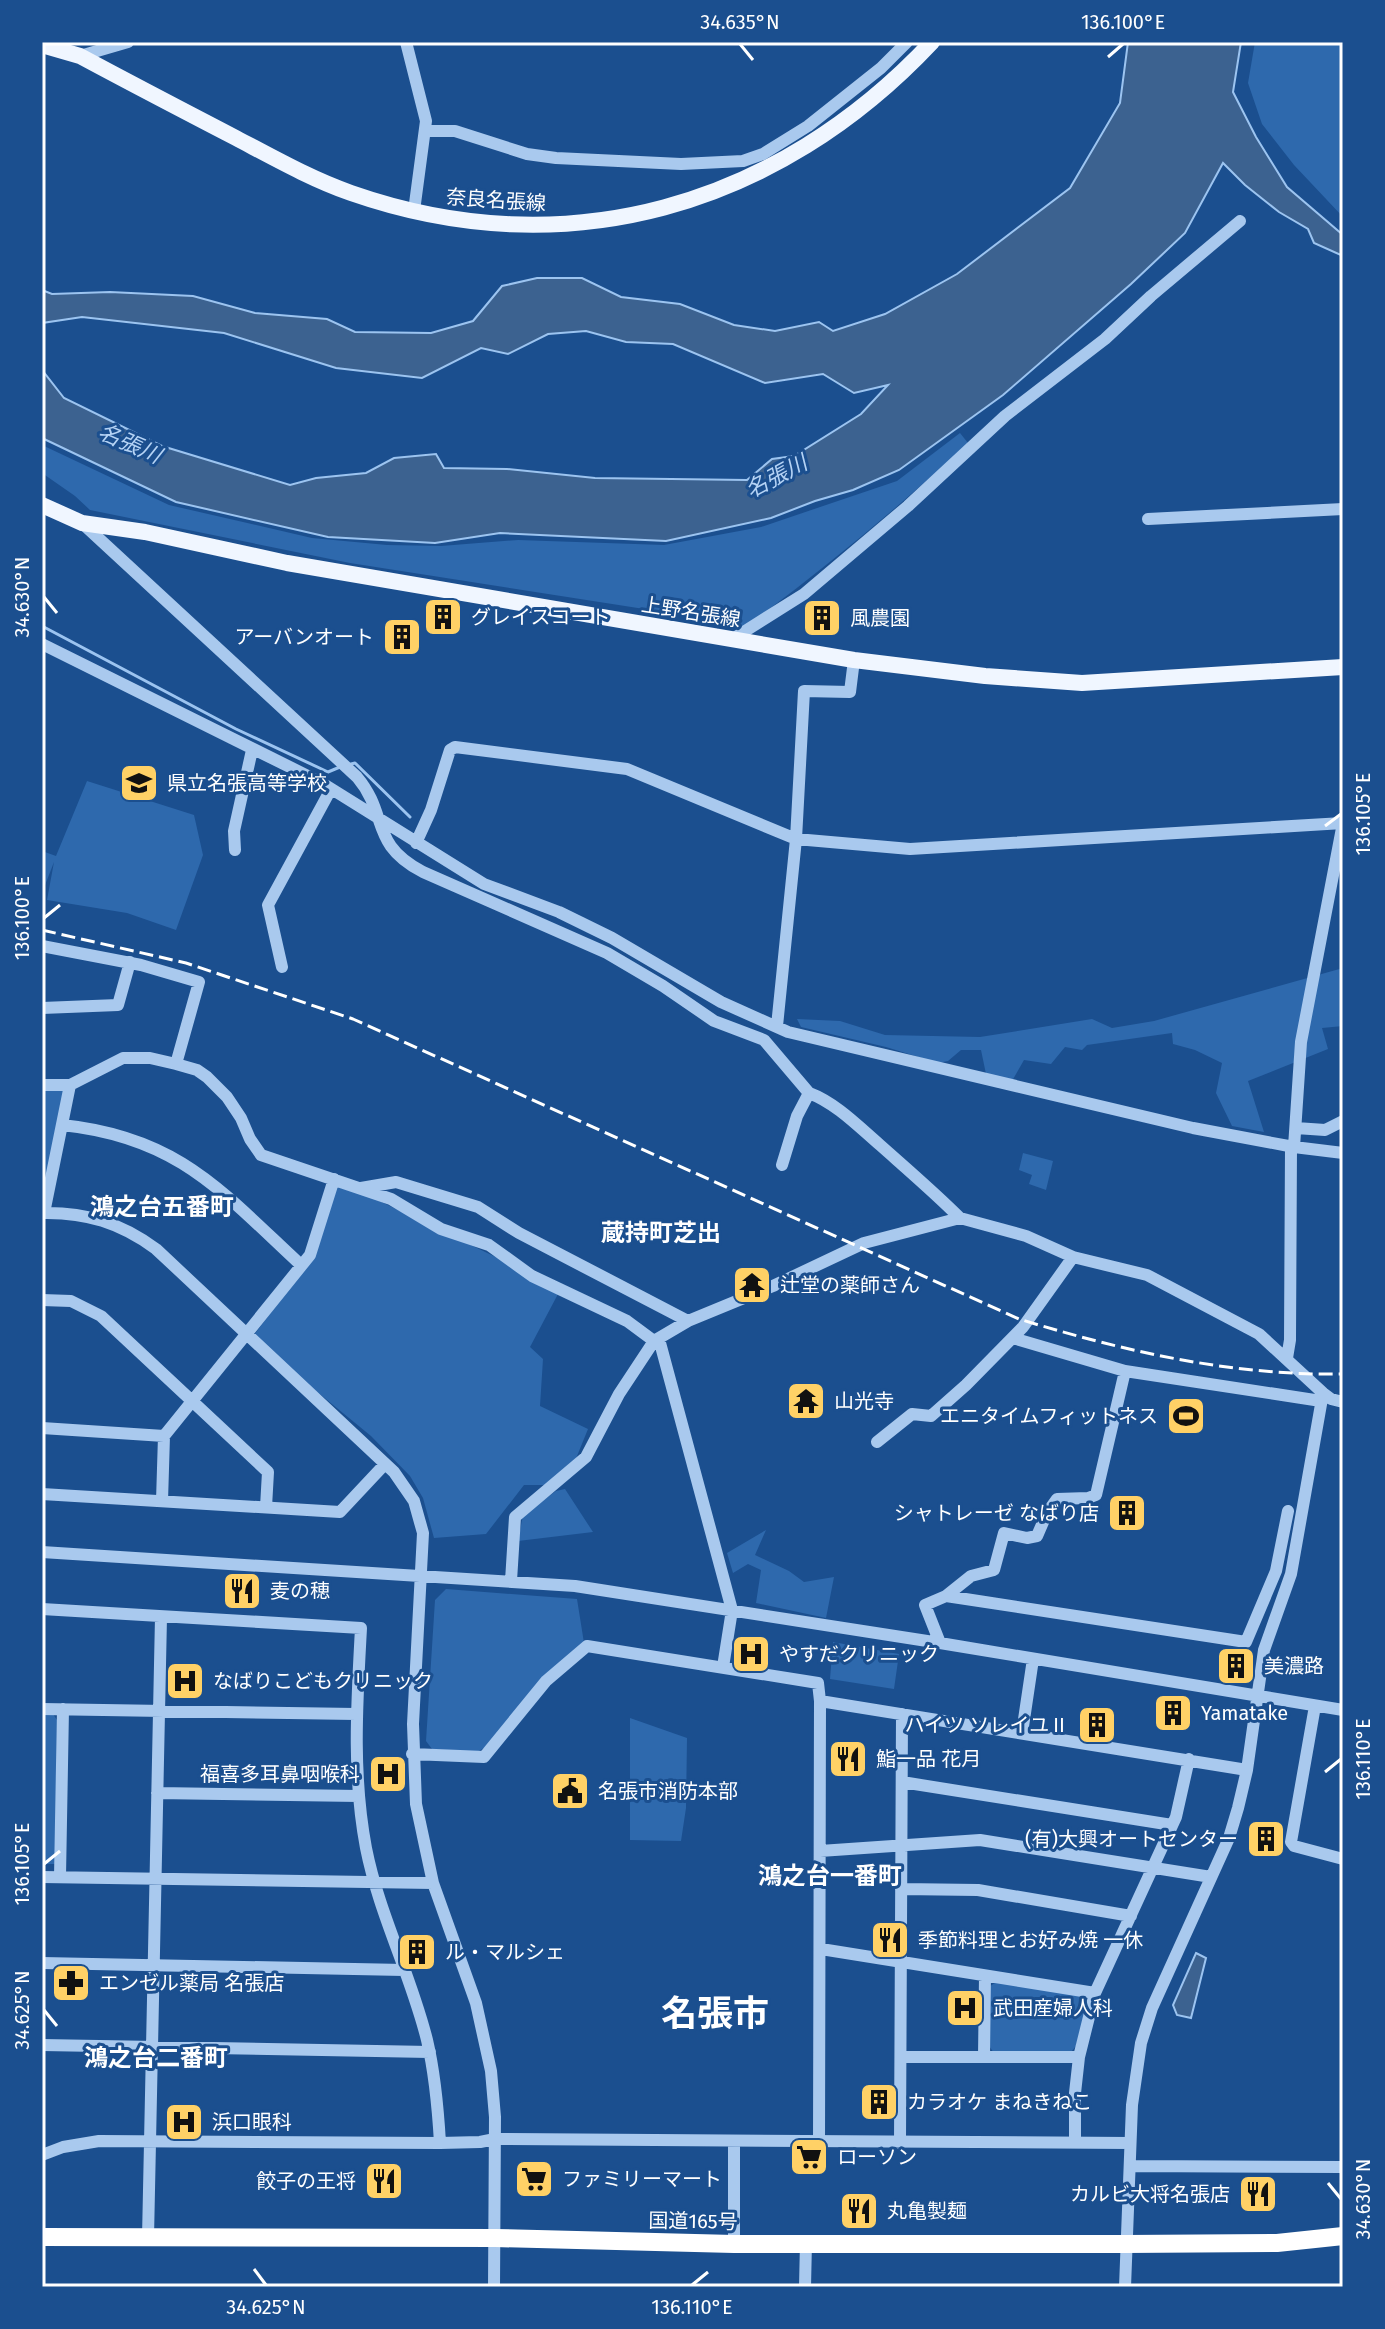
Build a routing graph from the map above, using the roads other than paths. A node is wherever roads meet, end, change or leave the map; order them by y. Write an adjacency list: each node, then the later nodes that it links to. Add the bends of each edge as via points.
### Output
1 (128, 42): 6 (street)
2 (406, 42): 7 (street)
3 (907, 42): 7 (street, via 808,126 743,161 556,158 455,131)
4 (932, 42): 8 (main road, 奈良名張線, via 871,99 809,144 755,175 684,202 578,224 496,223)
5 (43, 49): 6 (main road, 奈良名張線)
6 (80, 56): 8 (main road, 奈良名張線, via 304,174)
7 (426, 131): 8 (street)
8 (414, 211)
9 (1240, 221): 14 (street, via 1105,339 1005,416 804,594)
10 (42, 505): 13 (main road, 上野名張線)
11 (1343, 509): 12 (street)
12 (1148, 519)
13 (82, 523): 14 (main road, 上野名張線); 20 (street, via 346,766 368,790)
14 (731, 640): 16 (main road, 上野名張線)
15 (42, 644): 18 (street)
16 (854, 660): 17 (main road, 上野名張線, via 1082,683); 22 (street, via 850,692 804,691)
17 (1343, 667)
18 (252, 750): 19 (street); 24 (street, via 234,831)
19 (331, 789): 20 (street); 27 (street, via 268,905)
20 (377, 816): 23 (street); 33 (street, via 383,837 410,865 607,953 714,1021 764,1040)
21 (1343, 823): 22 (street, via 910,849); 36 (street, via 1301,1042)
22 (796, 839): 23 (street, via 627,769 455,747); 29 (street)
23 (416, 843): 29 (street, via 484,884 559,912 721,1002)
24 (235, 850)
25 (42, 946): 26 (street)
26 (130, 962): 28 (street, via 118,1005); 30 (street, via 199,982)
27 (282, 967)
28 (42, 1008)
29 (777, 1026): 37 (street, via 817,1040)
30 (176, 1064): 32 (street, via 123,1058); 40 (street, via 207,1077 227,1097 261,1155)
31 (42, 1085): 32 (street)
32 (70, 1085): 35 (street)
33 (809, 1093): 39 (street); 43 (street, via 858,1126)
34 (1343, 1121): 36 (street, via 1325,1130)
35 (62, 1125): 42 (street); 45 (street, via 128,1137 180,1160)
36 (1296, 1128): 37 (street)
37 (1293, 1147): 38 (street); 51 (street)
38 (1343, 1153)
39 (782, 1165)
40 (334, 1179): 41 (street); 45 (street, via 310,1255)
41 (360, 1189): 47 (street, via 396,1182 478,1207); 50 (street, via 391,1199 441,1229 489,1245 532,1276)
42 (43, 1213): 48 (street, via 93,1217 130,1231)
43 (960, 1218): 44 (street, via 1026,1236); 47 (street, via 864,1243)
44 (1073, 1257): 49 (street); 51 (street, via 1147,1275 1259,1334)
45 (301, 1265): 48 (street)
46 (42, 1300): 54 (street, via 71,1301 95,1311)
47 (688, 1321): 50 (street)
48 (247, 1335): 54 (street); 59 (street)
49 (1013, 1338): 52 (street); 58 (street, via 931,1416 912,1414)
50 (657, 1340): 66 (street, via 619,1394 586,1457 515,1517); 69 (street)
51 (1287, 1358): 53 (street)
52 (1125, 1371): 53 (street); 67 (street, via 1096,1495 1057,1499 1037,1536 1004,1533 994,1570 971,1576)
53 (1322, 1397): 55 (street); 74 (street, via 1291,1574 1270,1628)
54 (192, 1401): 57 (street); 62 (street, via 268,1472)
55 (1343, 1402)
56 (42, 1428): 57 (street)
57 (164, 1436): 61 (street)
58 (877, 1442)
59 (385, 1464): 62 (street, via 340,1512); 65 (street, via 409,1490 419,1511)
60 (42, 1494): 61 (street)
61 (162, 1501): 62 (street)
62 (266, 1507)
63 (1288, 1511): 67 (street, via 1276,1571 1246,1642)
64 (42, 1552): 65 (street)
65 (422, 1575): 66 (street); 84 (street)
66 (511, 1581): 69 (street)
67 (946, 1596): 71 (street, via 925,1605)
68 (42, 1609): 70 (street)
69 (732, 1610): 71 (street); 73 (street)
70 (161, 1617): 80 (street); 81 (street, via 361,1628)
71 (940, 1643): 72 (street)
72 (1033, 1659): 74 (street); 83 (street)
73 (723, 1667): 75 (street, via 818,1683); 84 (street, via 587,1646 546,1681 484,1757)
74 (1256, 1696): 76 (street); 86 (street)
75 (820, 1701): 82 (street); 92 (street)
76 (1315, 1706): 79 (street); 93 (street, via 1291,1842)
77 (42, 1709): 78 (street)
78 (63, 1709): 80 (street); 96 (street)
79 (1343, 1710)
80 (159, 1711): 81 (street); 88 (street)
81 (356, 1714): 89 (street)
82 (902, 1714): 83 (street); 87 (street)
83 (1022, 1733): 85 (street)
84 (412, 1754): 100 (street, via 416,1804)
85 (1189, 1759): 86 (street); 90 (street)
86 (1247, 1770): 97 (street, via 1229,1838)
87 (902, 1782): 90 (street); 91 (street)
88 (157, 1793): 89 (street); 98 (street)
89 (359, 1796): 99 (street)
90 (1172, 1825): 94 (street)
91 (902, 1846): 92 (street); 94 (street, via 980,1840); 101 (street)
92 (820, 1851): 103 (street)
93 (1343, 1859)
94 (1153, 1867): 97 (street); 102 (street)
95 (42, 1877): 96 (street)
96 (60, 1877): 98 (street)
97 (1211, 1877): 123 (street, via 1145,2026)
98 (156, 1878): 99 (street); 106 (street)
99 (374, 1882): 100 (street); 107 (street)
100 (433, 1883): 116 (street, via 486,2044)
101 (901, 1889): 102 (street, via 978,1890); 104 (street)
102 (1131, 1916): 109 (street)
103 (821, 1949): 104 (street); 120 (street)
104 (901, 1961): 108 (street); 113 (street)
105 (42, 1963): 106 (street)
106 (154, 1966): 107 (street); 111 (street)
107 (404, 1970): 112 (street)
108 (985, 1976): 109 (street); 114 (street)
109 (1095, 1993): 115 (street)
110 (42, 2045): 111 (street)
111 (153, 2047): 112 (street); 118 (street)
112 (430, 2052): 119 (street)
113 (901, 2057): 114 (street); 121 (street)
114 (984, 2057): 115 (street)
115 (1079, 2057): 122 (street)
116 (495, 2139): 117 (street); 119 (street); 130 (street)
117 (734, 2141): 120 (street); 132 (street)
118 (150, 2142): 119 (street); 124 (street, via 82,2143); 129 (street)
119 (440, 2143)
120 (819, 2143): 121 (street)
121 (900, 2143): 122 (street)
122 (1075, 2143): 123 (street)
123 (1130, 2143): 125 (street)
124 (42, 2155)
125 (1130, 2166): 126 (street); 133 (street)
126 (1343, 2167)
127 (1343, 2236): 133 (highway, 国道165号, via 1277,2243)
128 (42, 2237): 129 (highway, 国道165号)
129 (148, 2238): 130 (highway, 国道165号)
130 (495, 2238): 132 (highway, 国道165号); 134 (street)
131 (806, 2242): 132 (highway, 国道165号); 133 (highway, 国道165号); 135 (street)
132 (734, 2244)
133 (1125, 2244): 136 (street)
134 (494, 2287)
135 (805, 2287)
136 (1125, 2287)

